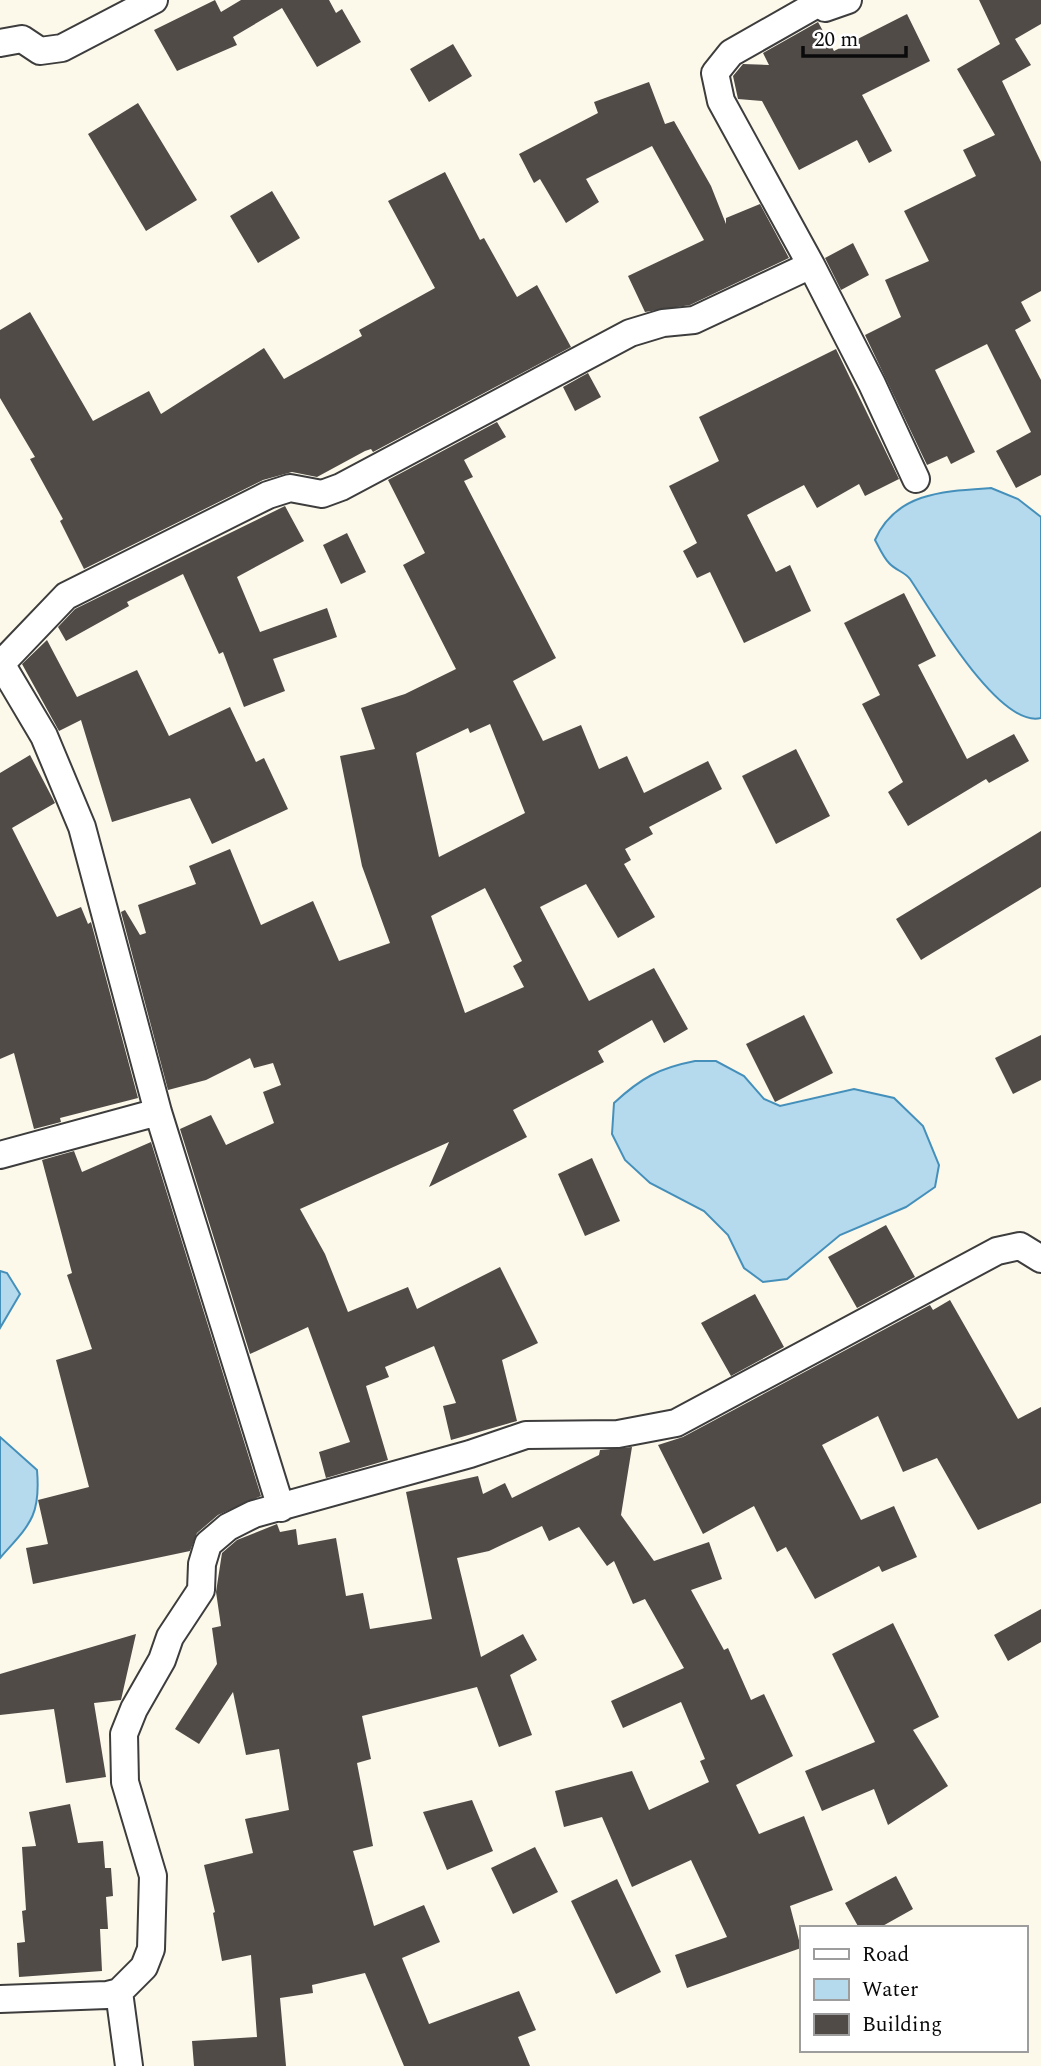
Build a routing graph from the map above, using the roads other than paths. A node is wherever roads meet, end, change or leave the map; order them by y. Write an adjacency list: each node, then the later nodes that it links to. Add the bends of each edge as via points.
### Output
1 (154, 0): 4 (street, via 62,48 40,51 22,39)
2 (848, 0): 3 (street, via 825,8)
3 (816, 2): 5 (street, via 731,53 715,73 721,101)
4 (0, 43)
5 (811, 265): 6 (street); 7 (street, via 694,320 630,333 341,487 322,494 290,488 268,495 143,555 66,596)
6 (916, 480)
7 (1, 664): 8 (street, via 44,736 82,827)
8 (158, 1112): 9 (street); 11 (street)
9 (0, 1155)
10 (1041, 1259): 11 (street, via 1020,1246 997,1251 676,1423 618,1434 526,1435)
11 (281, 1508): 12 (street, via 254,1514 208,1544 201,1590 170,1637 124,1734 125,1782 153,1876 153,1921 144,1967)
12 (119, 1992): 13 (street); 14 (street)
13 (0, 1999)
14 (129, 2066)

